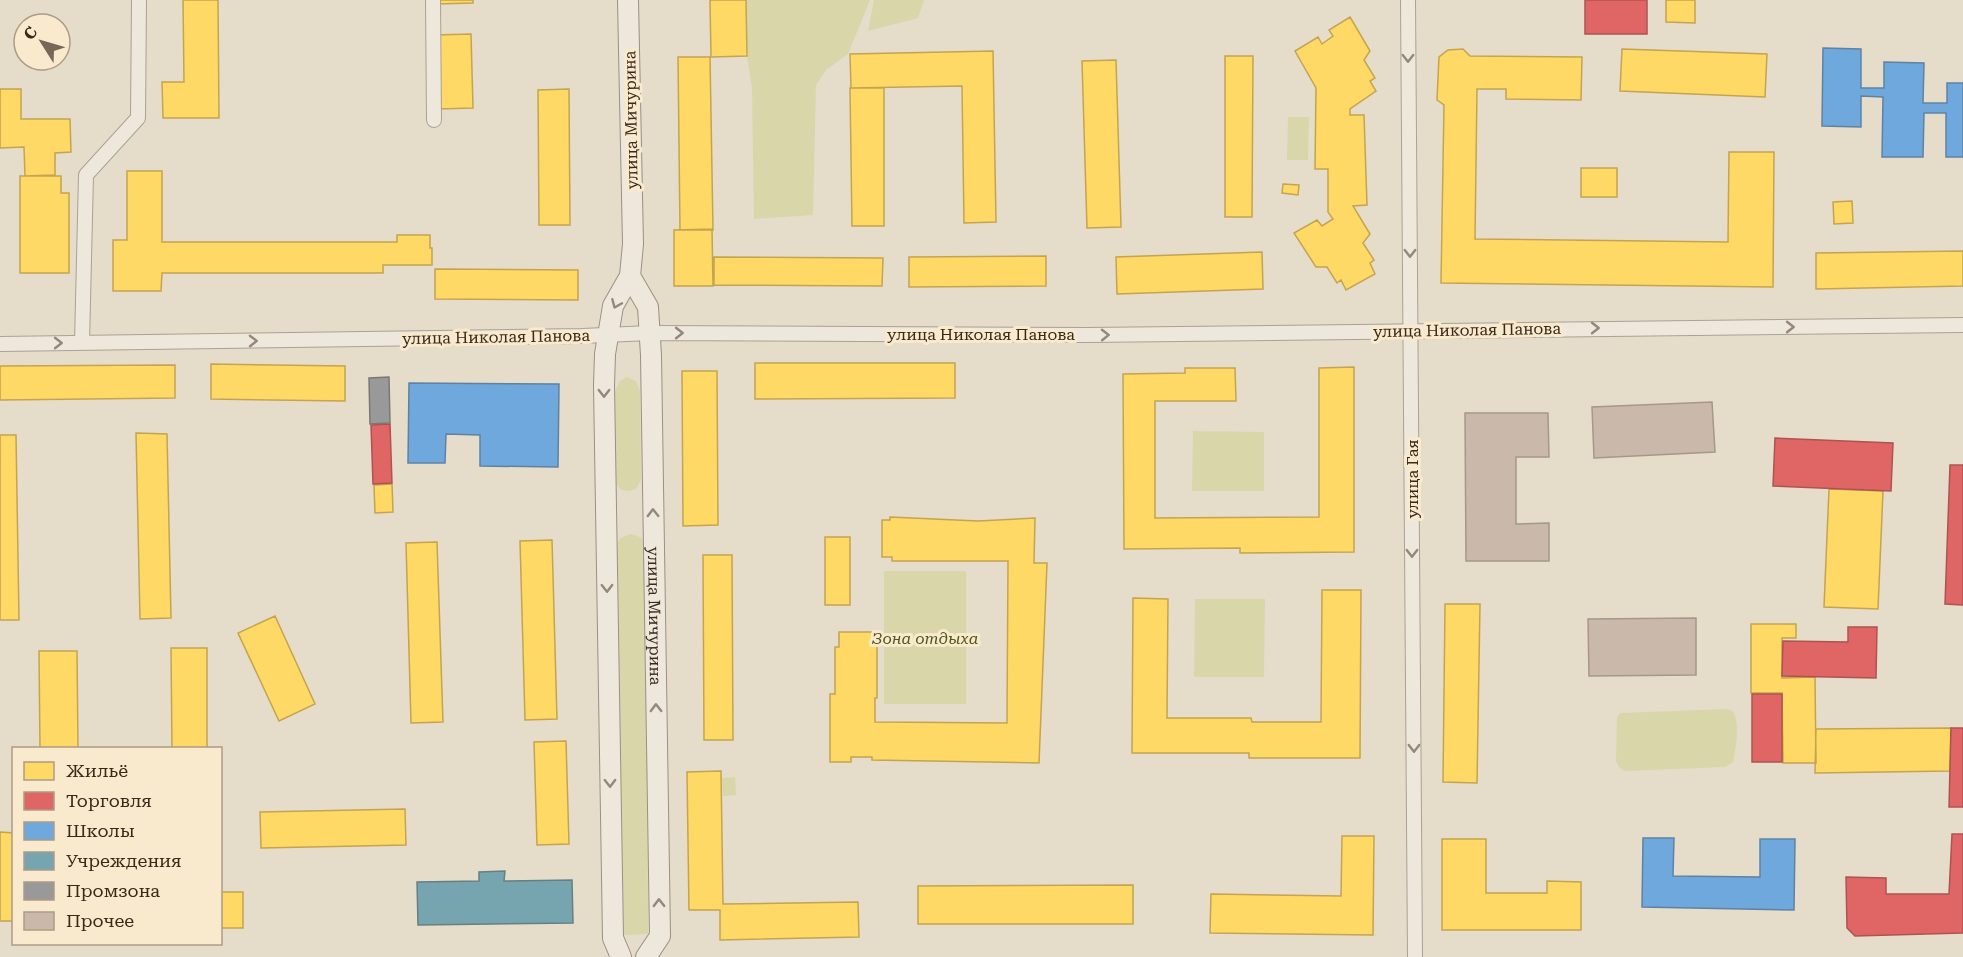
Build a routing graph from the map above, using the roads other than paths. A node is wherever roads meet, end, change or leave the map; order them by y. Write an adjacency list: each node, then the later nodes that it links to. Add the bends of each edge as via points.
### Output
1 (139, 0): 12 (street, via 138,118 86,175)
2 (434, 0): 5 (street)
3 (628, 0): 6 (main road, улица Мичурина, via 633,244)
4 (1408, 0): 8 (street, улица Гая, one-way to 8)
5 (434, 120)
6 (630, 276): 9 (main road, улица Мичурина, via 648,307); 10 (main road, улица Мичурина, one-way to 10, via 613,306)
7 (1963, 325): 8 (street, улица Николая Панова, one-way to 7)
8 (1410, 331): 9 (street, улица Николая Панова, one-way to 8, via 1087,335); 15 (street, улица Гая, one-way to 15)
9 (650, 333): 10 (street, улица Николая Панова); 14 (main road, улица Мичурина, one-way to 9, via 660,936)
10 (608, 334): 12 (street, улица Николая Панова, one-way to 10); 13 (main road, улица Мичурина, one-way to 13, via 604,385 613,938)
11 (0, 344): 12 (street, улица Николая Панова, one-way to 12)
12 (82, 344)
13 (621, 957)
14 (646, 957)
15 (1415, 957)

